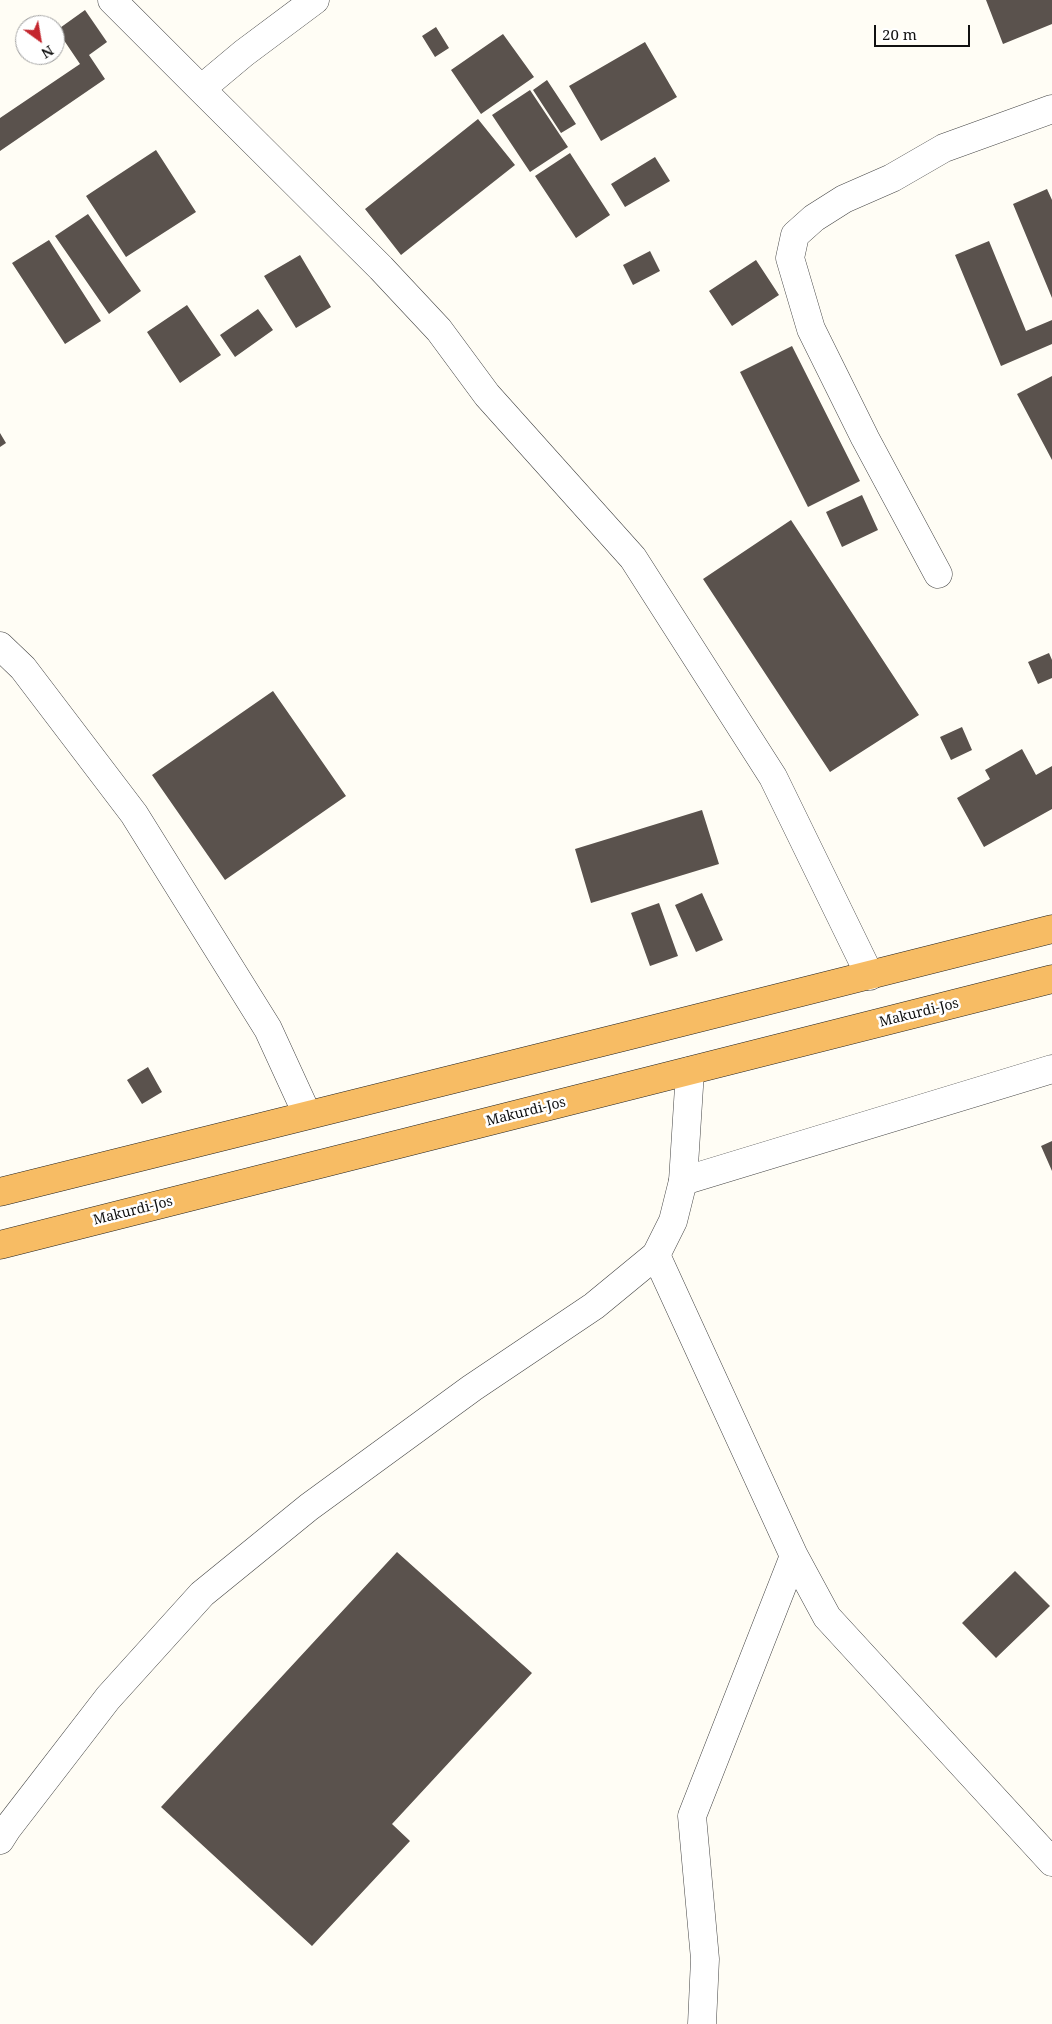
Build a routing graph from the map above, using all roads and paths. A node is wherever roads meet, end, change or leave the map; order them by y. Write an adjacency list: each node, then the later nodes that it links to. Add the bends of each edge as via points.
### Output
1 (112, 0): 3 (street)
2 (314, 0): 3 (street)
3 (201, 89): 8 (street, via 439,330 487,395 633,558 773,777)
4 (1052, 109): 5 (street, via 944,148 892,178 844,199 795,235 790,258 811,329)
5 (938, 574)
6 (0, 646): 12 (street, via 23,668 134,814 268,1029)
7 (1052, 929): 8 (highway)
8 (870, 976): 12 (highway)
9 (1052, 979): 11 (highway, Makurdi-Jos)
10 (1052, 1070): 13 (street)
11 (690, 1071): 13 (street); 15 (highway, Makurdi-Jos)
12 (307, 1114): 14 (highway)
13 (682, 1181): 16 (street, via 673,1221)
14 (0, 1192)
15 (0, 1245)
16 (656, 1255): 17 (street); 18 (street, via 594,1306 472,1388 309,1507 202,1594 108,1698)
17 (794, 1556): 19 (street, via 828,1617); 20 (street, via 692,1816 705,1959)
18 (0, 1840)
19 (1052, 1862)
20 (702, 2024)

